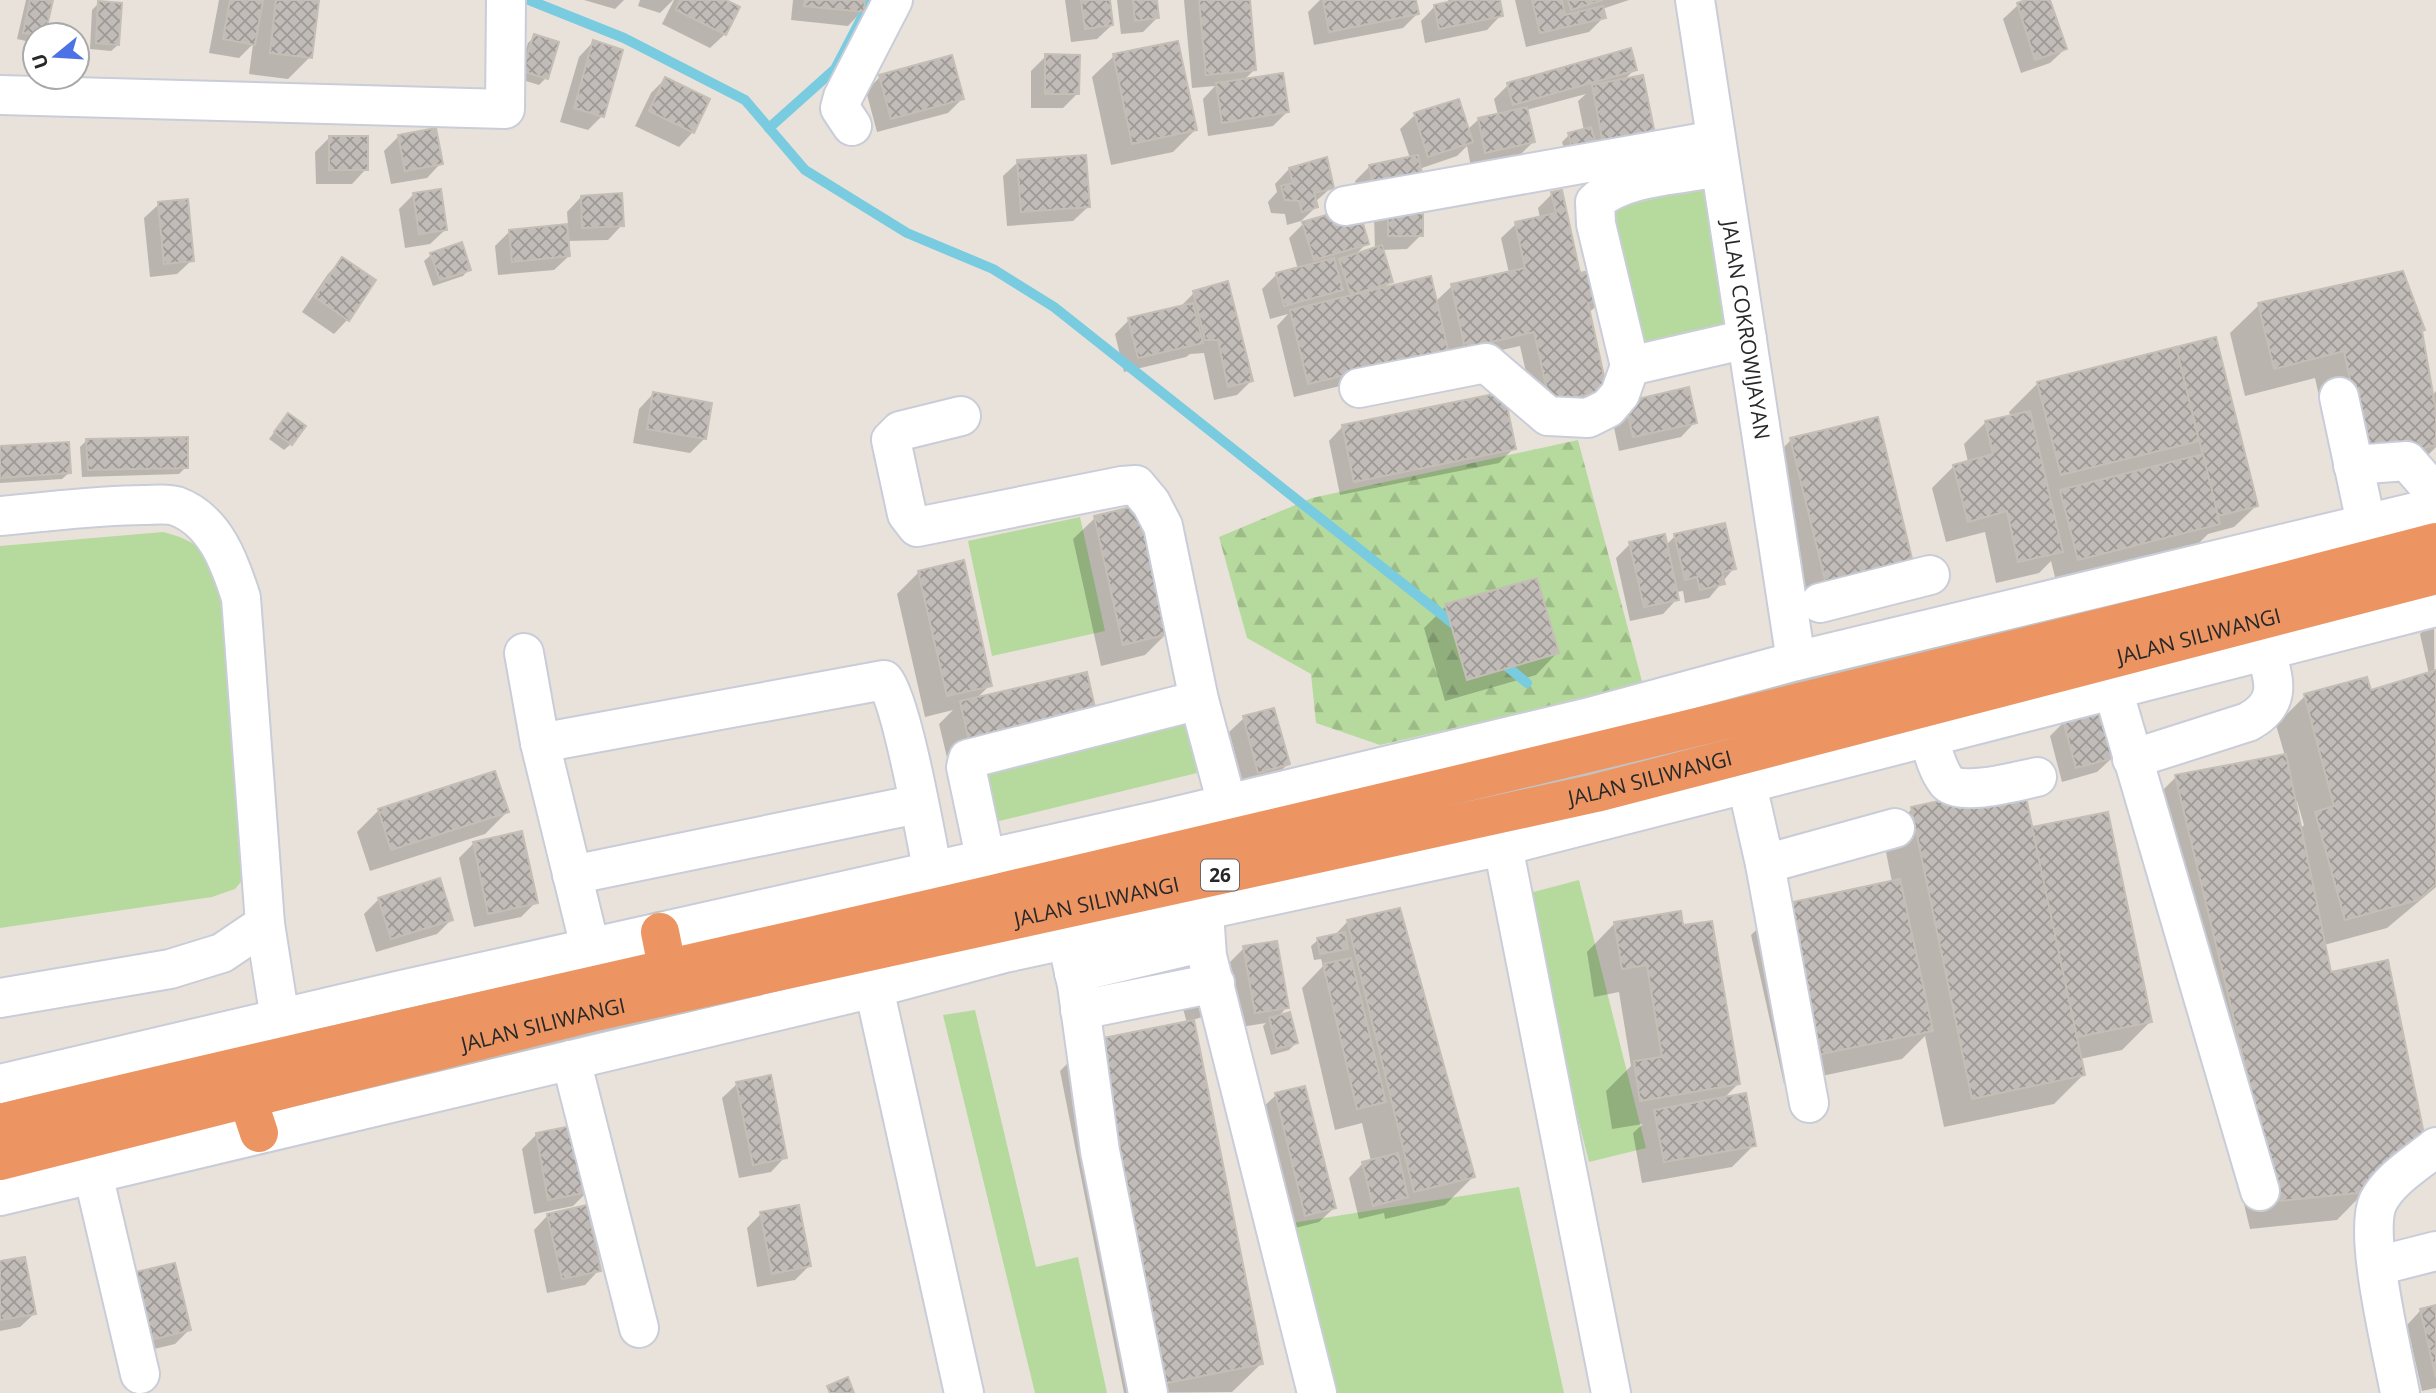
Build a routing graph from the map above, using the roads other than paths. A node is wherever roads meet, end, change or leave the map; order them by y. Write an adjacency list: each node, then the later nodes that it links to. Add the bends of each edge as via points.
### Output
1 (893, 0): 5 (street, via 843,97 841,108)
2 (1695, 0): 6 (street, JALAN COKROWIJAYAN)
3 (506, 7): 4 (street, via 505,109)
4 (0, 95)
5 (852, 126)
6 (1718, 153): 7 (street); 8 (street, JALAN COKROWIJAYAN); 9 (street, via 1606,191 1595,201 1596,224)
7 (1345, 206)
8 (1747, 339): 9 (street); 25 (street, JALAN COKROWIJAYAN)
9 (1630, 366): 10 (street, via 1620,394 1608,408 1588,418 1548,416 1486,363)
10 (1359, 388)
11 (2339, 397): 13 (street)
12 (961, 416): 27 (street, via 892,436 911,521 917,527 925,526 1136,485 1163,526)
13 (2353, 465): 15 (street, via 2407,461 2428,485); 16 (street)
14 (0, 516): 42 (street, via 118,505 175,505 216,538 230,561 242,598)
15 (2435, 519): 16 (street); 34 (highway, JALAN SILIWANGI / 26, via 1845,693)
16 (2366, 523): 22 (street)
17 (1930, 575): 19 (street)
18 (2436, 575): 26 (highway, JALAN SILIWANGI / 26)
19 (1867, 591): 20 (street); 22 (street)
20 (1820, 603)
21 (2436, 607): 23 (street)
22 (1876, 642): 25 (street)
23 (2265, 650): 26 (street); 30 (street, via 2273,694 2263,713 2248,722)
24 (524, 653): 29 (street)
25 (1796, 661): 34 (street)
26 (2108, 674): 28 (street); 30 (street); 31 (highway, JALAN SILIWANGI / 26)
27 (1199, 699): 34 (street); 40 (street, via 968,759)
28 (1928, 736): 31 (street); 32 (street, via 1947,783 1956,788)
29 (540, 743): 33 (street, via 884,680 891,687); 39 (street)
30 (2132, 759): 58 (street)
31 (1744, 769): 36 (street); 37 (street); 41 (highway, JALAN SILIWANGI / 26, via 1596,793)
32 (2038, 777)
33 (918, 804): 38 (street); 39 (street)
34 (1232, 819): 40 (highway, JALAN SILIWANGI / 26)
35 (1895, 828): 37 (street)
36 (1503, 846): 41 (street); 67 (street)
37 (1765, 864): 52 (street)
38 (933, 873): 40 (street); 44 (street)
39 (572, 875): 43 (street)
40 (989, 877): 44 (highway, JALAN SILIWANGI / 26)
41 (1204, 910): 45 (highway, JALAN SILIWANGI / 26); 45 (street); 46 (street)
42 (265, 924): 48 (street, via 222,953 170,969); 49 (street)
43 (590, 947): 44 (street); 49 (street)
44 (663, 950): 49 (highway, JALAN SILIWANGI / 26)
45 (1070, 958): 46 (street); 47 (street); 53 (highway, JALAN SILIWANGI / 26, via 590,1013); 65 (street, via 1100,1151)
46 (1214, 983): 66 (street)
47 (874, 988): 50 (street); 64 (street)
48 (0, 998)
49 (283, 1037): 51 (street); 54 (highway, JALAN SILIWANGI / 26)
50 (571, 1060): 53 (street); 62 (street)
51 (0, 1084)
52 (1809, 1103)
53 (253, 1117): 56 (highway, JALAN SILIWANGI / 26); 57 (street)
54 (0, 1123)
55 (2436, 1147): 61 (street, via 2397,1179 2376,1205)
56 (0, 1161)
57 (93, 1174): 59 (street); 63 (street)
58 (2260, 1191)
59 (0, 1196)
60 (2436, 1251): 61 (street)
61 (2377, 1265): 68 (street)
62 (639, 1328)
63 (140, 1374)
64 (964, 1393)
65 (1148, 1393)
66 (1317, 1393)
67 (1611, 1393)
68 (2400, 1393)

